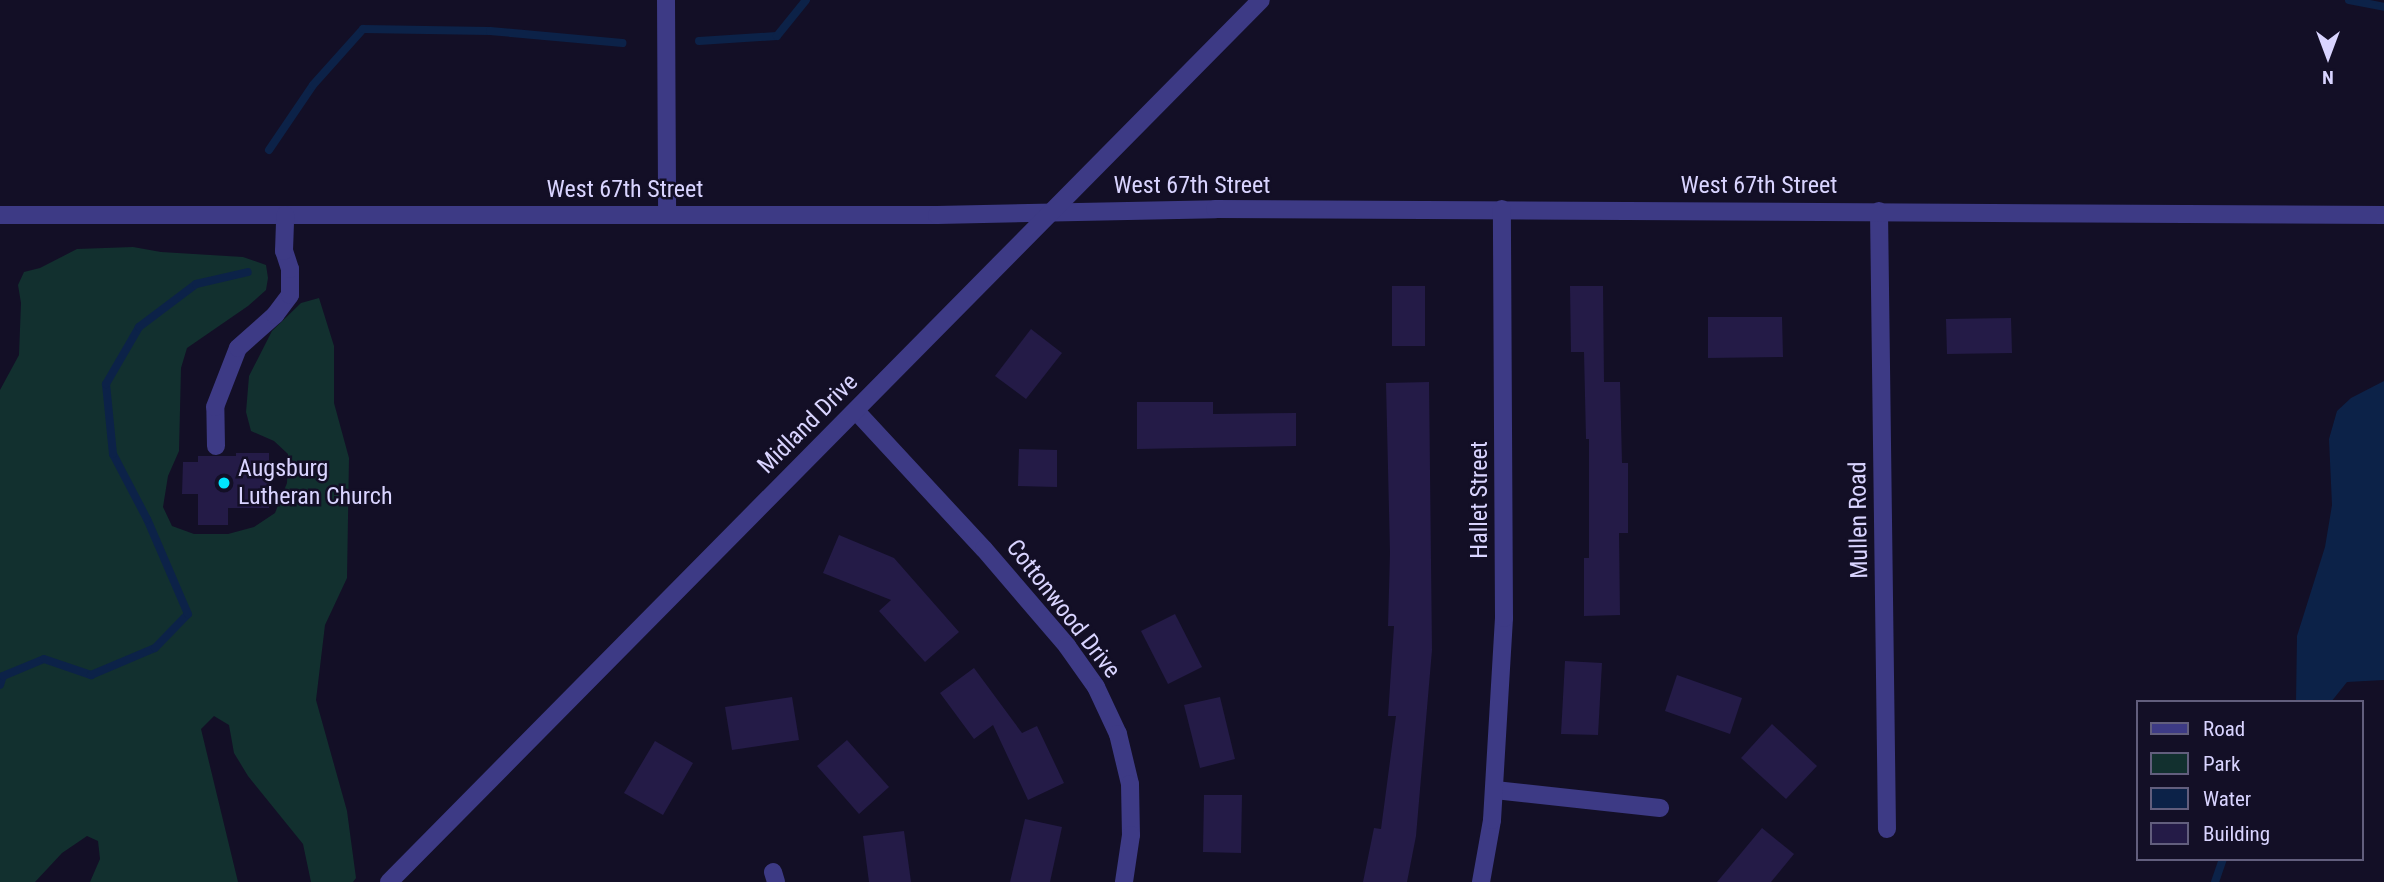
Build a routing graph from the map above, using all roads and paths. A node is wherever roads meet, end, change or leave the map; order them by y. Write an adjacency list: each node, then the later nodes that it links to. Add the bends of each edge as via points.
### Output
1 (666, 0): 8 (street)
2 (1261, 0): 5 (street, Midland Drive)
3 (1502, 209): 4 (street, West 67th Street); 5 (street, West 67th Street); 12 (street, Hallet Street, via 1504,618)
4 (1879, 211): 9 (street, West 67th Street); 14 (street, Mullen Road)
5 (1051, 212): 8 (street, West 67th Street); 10 (street, Midland Drive)
6 (0, 215): 7 (street, West 67th Street)
7 (285, 215): 8 (street, West 67th Street); 11 (street, via 290,295 238,348 215,407)
8 (667, 215)
9 (2384, 215)
10 (856, 411): 15 (street, Midland Drive); 16 (street, Cottonwood Drive, via 984,549 1096,687 1118,734 1130,784 1131,835)
11 (216, 446)
12 (1495, 790): 13 (street); 17 (street, Hallet Street)
13 (1660, 808)
14 (1887, 829)
15 (388, 882)
16 (1124, 882)
17 (1481, 882)

